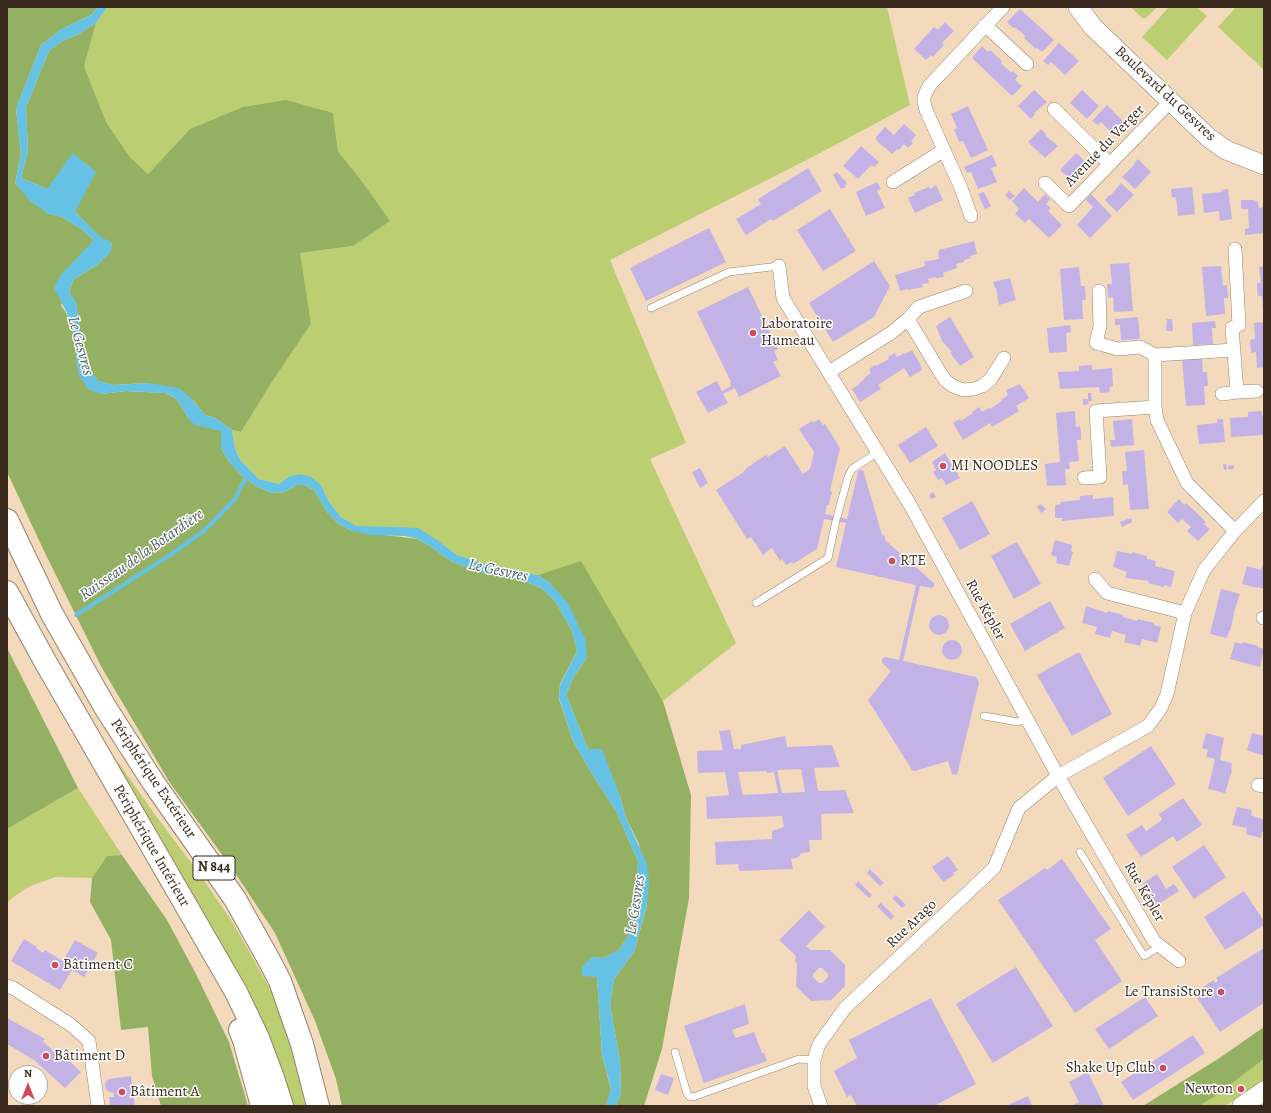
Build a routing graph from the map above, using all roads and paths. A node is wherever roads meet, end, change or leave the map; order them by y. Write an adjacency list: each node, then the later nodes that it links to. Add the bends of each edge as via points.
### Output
1 (1078, 7): 5 (street, Boulevard du Gesvres, via 1093,27)
2 (995, 10): 3 (street)
3 (985, 26): 4 (street); 7 (street, via 926,92 926,110)
4 (1027, 64)
5 (1170, 102): 8 (street, Avenue du Verger); 9 (street, Boulevard du Gesvres, via 1220,146)
6 (1054, 109): 8 (street)
7 (944, 150): 10 (street); 12 (street)
8 (1110, 164): 11 (street, Avenue du Verger, via 1069,206)
9 (1264, 165)
10 (893, 182)
11 (1045, 183)
12 (971, 216)
13 (1235, 249): 19 (street, via 1239,325 1232,328)
14 (780, 266): 17 (lane, via 729,272); 22 (street, Rue Képler, via 783,298)
15 (966, 291): 18 (street, via 919,307)
16 (1099, 291): 20 (street, via 1100,326 1096,343 1118,349 1140,347)
17 (651, 308)
18 (908, 319): 21 (street, via 946,381 953,386 963,390 982,386 990,380); 22 (street, via 891,333)
19 (1234, 350): 20 (street); 24 (street)
20 (1155, 355): 26 (street)
21 (1004, 358)
22 (829, 372): 27 (street, Rue Képler)
23 (1257, 391): 24 (street)
24 (1237, 392): 25 (street)
25 (1222, 394)
26 (1155, 407): 28 (street, via 1096,410 1100,477); 31 (street, via 1157,420 1187,483)
27 (878, 452): 34 (lane, via 852,469 848,477 828,558); 37 (street, Rue Képler, via 909,503)
28 (1084, 478)
29 (1264, 501): 31 (street, Rue Arago)
30 (7, 520): 44 (highway, Périphérique Extérieur / N 844, via 52,614 105,707 152,782 235,899 253,930 280,981)
31 (1234, 531): 35 (street, Rue Arago, via 1204,570)
32 (1095, 579): 35 (street, via 1107,592)
33 (7, 592): 40 (highway, Périphérique Intérieur / N 844)
34 (756, 603)
35 (1185, 613): 38 (street, Rue Arago, via 1166,694 1148,726)
36 (984, 716): 37 (lane, via 1018,722)
37 (1027, 718): 38 (street, Rue Képler)
38 (1058, 776): 41 (street, Rue Képler, via 1154,940); 46 (street, Rue Arago, via 1019,808 994,868 845,1008 819,1044)
39 (1080, 852): 41 (lane, via 1144,956)
40 (195, 923): 49 (highway, via 200,950 232,1009 244,1040); 50 (highway, Périphérique Intérieur / N 844, via 246,1012)
41 (1161, 946): 42 (street, Rue Képler)
42 (1179, 961)
43 (7, 986): 48 (street, via 71,1025 90,1041)
44 (302, 1044): 51 (highway, Périphérique Extérieur / N 844); 52 (highway, via 317,1056)
45 (675, 1052): 46 (lane, via 687,1093 693,1097 799,1059)
46 (814, 1060): 53 (street, Rue Arago, via 814,1086)
47 (1264, 1091): 54 (street)
48 (98, 1106)
49 (262, 1106)
50 (282, 1106)
51 (318, 1106)
52 (332, 1106)
53 (821, 1106)
54 (1242, 1106)

